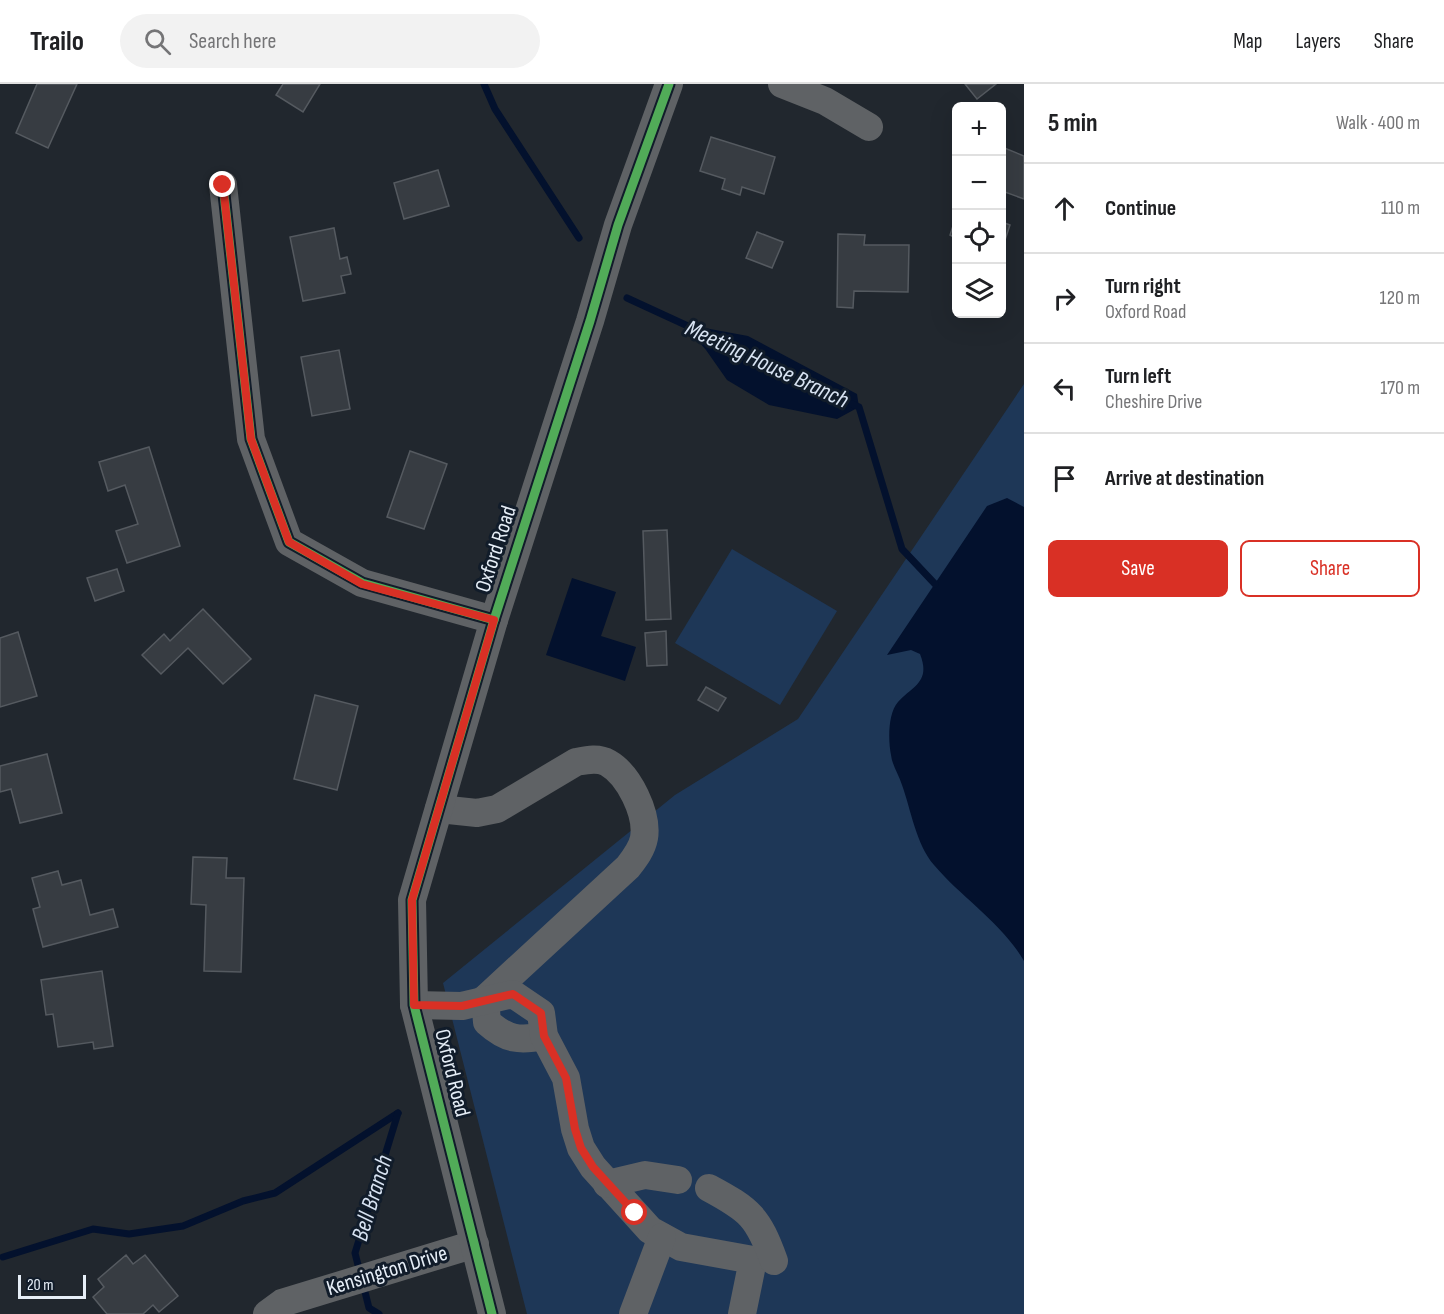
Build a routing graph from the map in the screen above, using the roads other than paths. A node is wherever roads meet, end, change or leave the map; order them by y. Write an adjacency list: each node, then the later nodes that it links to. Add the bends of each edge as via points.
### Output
1 (669, 84): 5 (street, Oxford Road, via 618,225)
2 (782, 84): 3 (street, via 825,101)
3 (869, 127)
4 (223, 185): 5 (street, via 251,439 289,542 362,584)
5 (494, 620): 6 (street, Oxford Road)
6 (439, 808): 7 (street, via 477,813 497,809 576,762 590,759 608,763 618,772 641,811 644,836 628,867); 8 (street, Oxford Road, via 412,900)
7 (485, 999): 8 (street, via 462,1006); 9 (street, via 513,994 541,1013); 9 (street, via 487,1022 492,1027 520,1041)
8 (414, 1005): 14 (street, Oxford Road)
9 (544, 1036): 11 (street, via 566,1078 581,1148)
10 (678, 1180): 11 (street, via 645,1175)
11 (608, 1184): 13 (street, via 650,1230)
12 (710, 1188): 15 (street, via 746,1208 764,1233)
13 (662, 1237): 15 (street, via 681,1247); 18 (street)
14 (475, 1244): 16 (street, Kensington Drive, via 282,1303); 17 (street, Oxford Road)
15 (764, 1261): 19 (street, via 753,1271)
16 (267, 1314)
17 (492, 1314)
18 (633, 1314)
19 (742, 1314)

